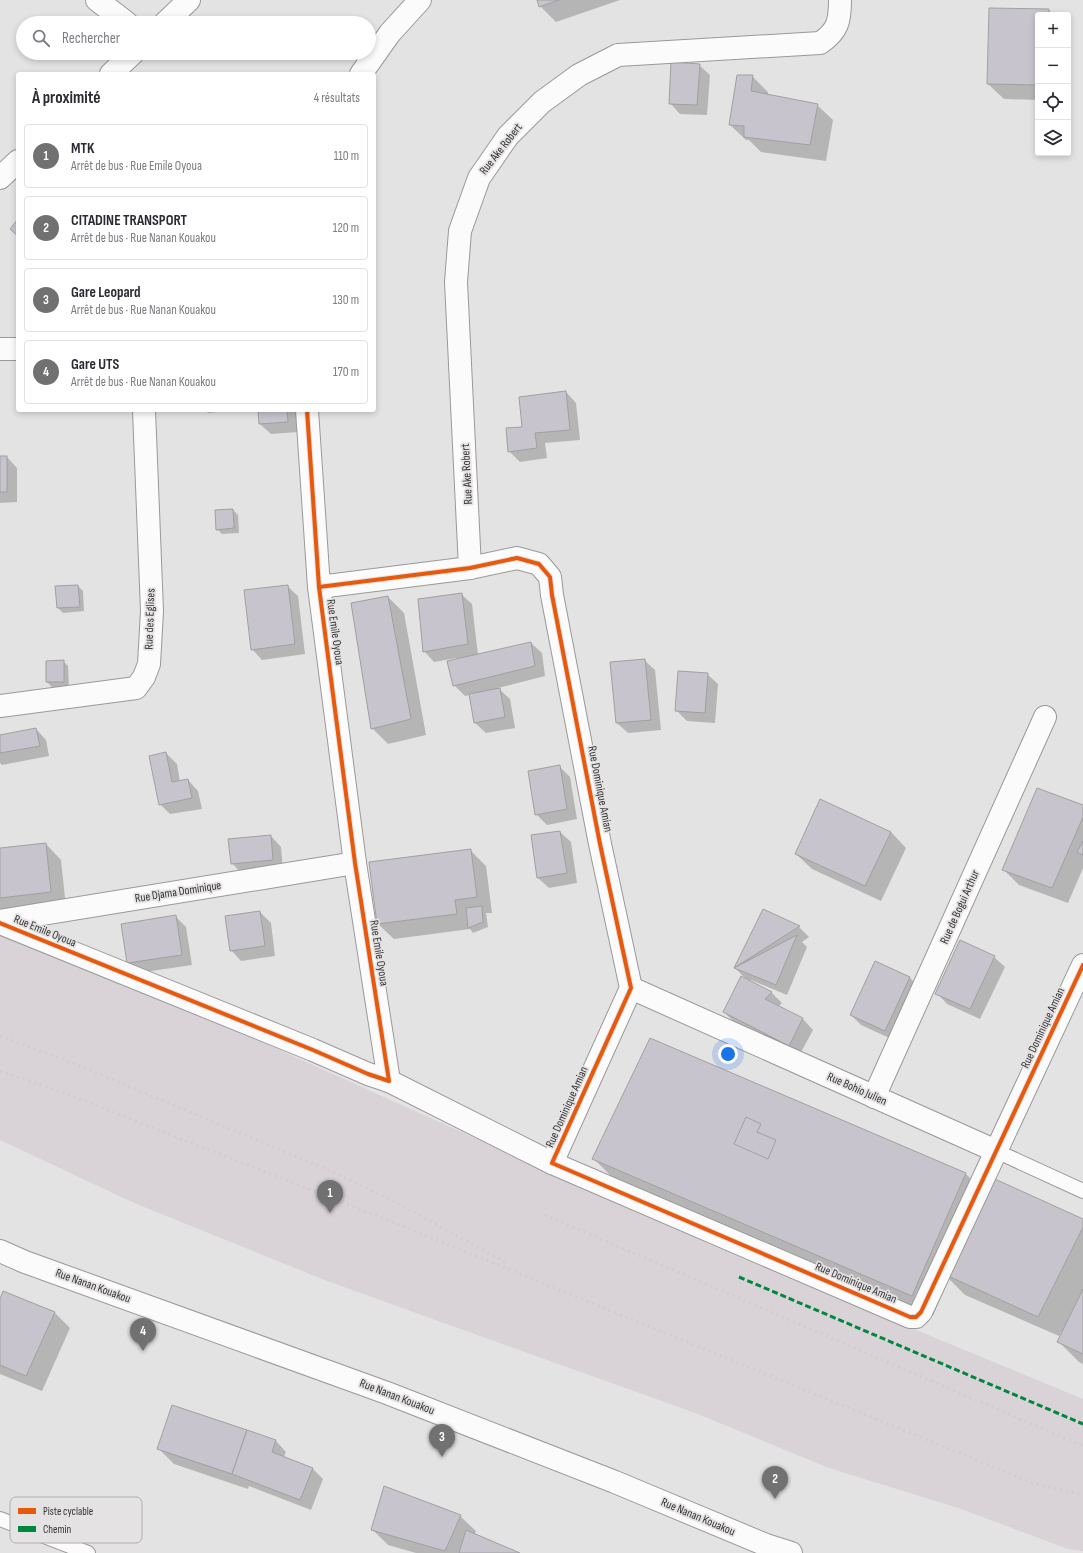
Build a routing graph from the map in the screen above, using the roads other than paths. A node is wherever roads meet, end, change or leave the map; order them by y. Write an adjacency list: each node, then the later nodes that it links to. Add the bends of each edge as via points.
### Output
1 (97, 0): 5 (street)
2 (189, 0): 6 (street)
3 (420, 0): 7 (street)
4 (840, 0): 18 (street, Rue Ake Robert, via 838,24 830,36 820,43 618,55 579,74 542,102 508,136 479,178 460,231 456,282)
5 (118, 16)
6 (172, 16)
7 (376, 53)
8 (126, 60): 10 (street)
9 (371, 60): 11 (street)
10 (113, 72)
11 (362, 72)
12 (16, 163): 13 (street)
13 (0, 178)
14 (0, 349): 15 (street)
15 (16, 349)
16 (144, 412): 20 (street, Rue des Eglises, via 152,611 149,664 144,677 136,688)
17 (307, 412): 19 (street, Rue Emile Oyoua)
18 (470, 568): 19 (street, Rue Dominique Amian); 25 (street, Rue Dominique Amian, via 518,558 540,564 550,577 600,844)
19 (319, 587): 22 (street, Rue Emile Oyoua)
20 (0, 706)
21 (1045, 717): 27 (street, Rue de Bogui Arthur)
22 (355, 863): 23 (street, Rue Djama Dominique); 26 (street, Rue Emile Oyoua)
23 (0, 922): 26 (street, Rue Emile Oyoua)
24 (1081, 975): 28 (street, Rue Dominique Amian)
25 (631, 988): 27 (street, Rue Bohio Julien); 29 (street, Rue Dominique Amian)
26 (389, 1081): 29 (street)
27 (874, 1097): 28 (street, Rue Bohio Julien)
28 (996, 1151): 29 (street, Rue Dominique Amian, via 921,1312 916,1317 910,1317); 30 (lane, Rue Bohio Julien)
29 (552, 1163)
30 (1083, 1191)
31 (0, 1251): 36 (street, Rue Nanan Kouakou, via 387,1393)
32 (0, 1519): 33 (lane)
33 (10, 1523)
34 (62, 1543): 35 (lane)
35 (88, 1553)
36 (791, 1553)

